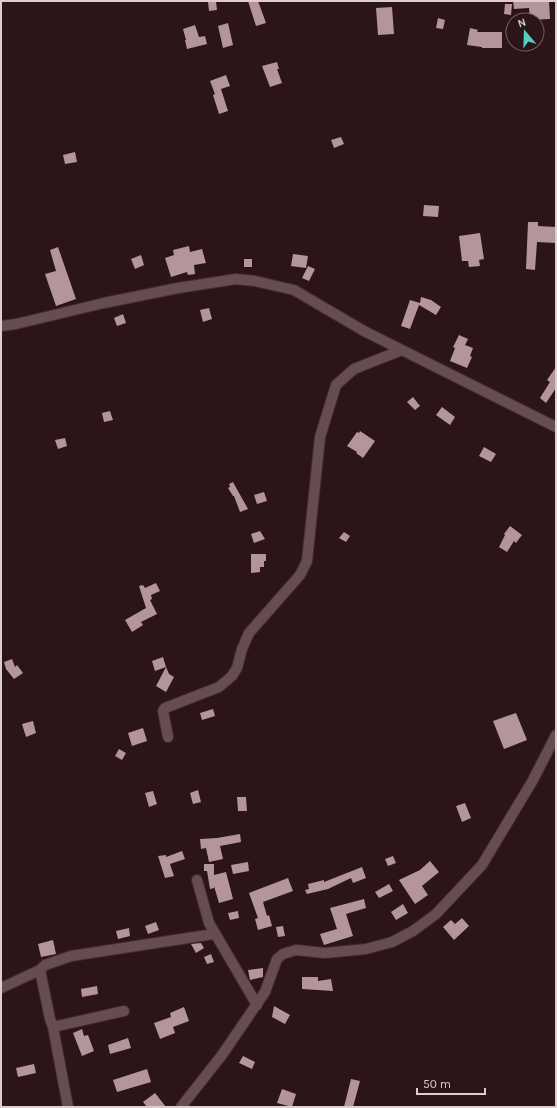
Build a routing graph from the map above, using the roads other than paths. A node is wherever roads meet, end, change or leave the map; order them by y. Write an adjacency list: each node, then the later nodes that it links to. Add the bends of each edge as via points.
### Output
1 (1, 326): 2 (street, via 178,288 236,279 294,290)
2 (402, 350): 3 (street); 5 (street, via 354,369 336,385 320,437 307,561 300,575 249,633 232,676 219,687 162,711)
3 (556, 427)
4 (556, 735): 10 (street, via 533,780 482,865 436,914 392,942 366,949 325,953 296,950 283,954 277,959 265,992)
5 (168, 737)
6 (197, 880): 7 (street)
7 (214, 934): 8 (street, via 71,956 45,965); 10 (street)
8 (40, 970): 9 (street); 12 (street)
9 (1, 988)
10 (257, 1005): 14 (street)
11 (124, 1011): 12 (street)
12 (53, 1027): 13 (street)
13 (68, 1107)
14 (181, 1107)

